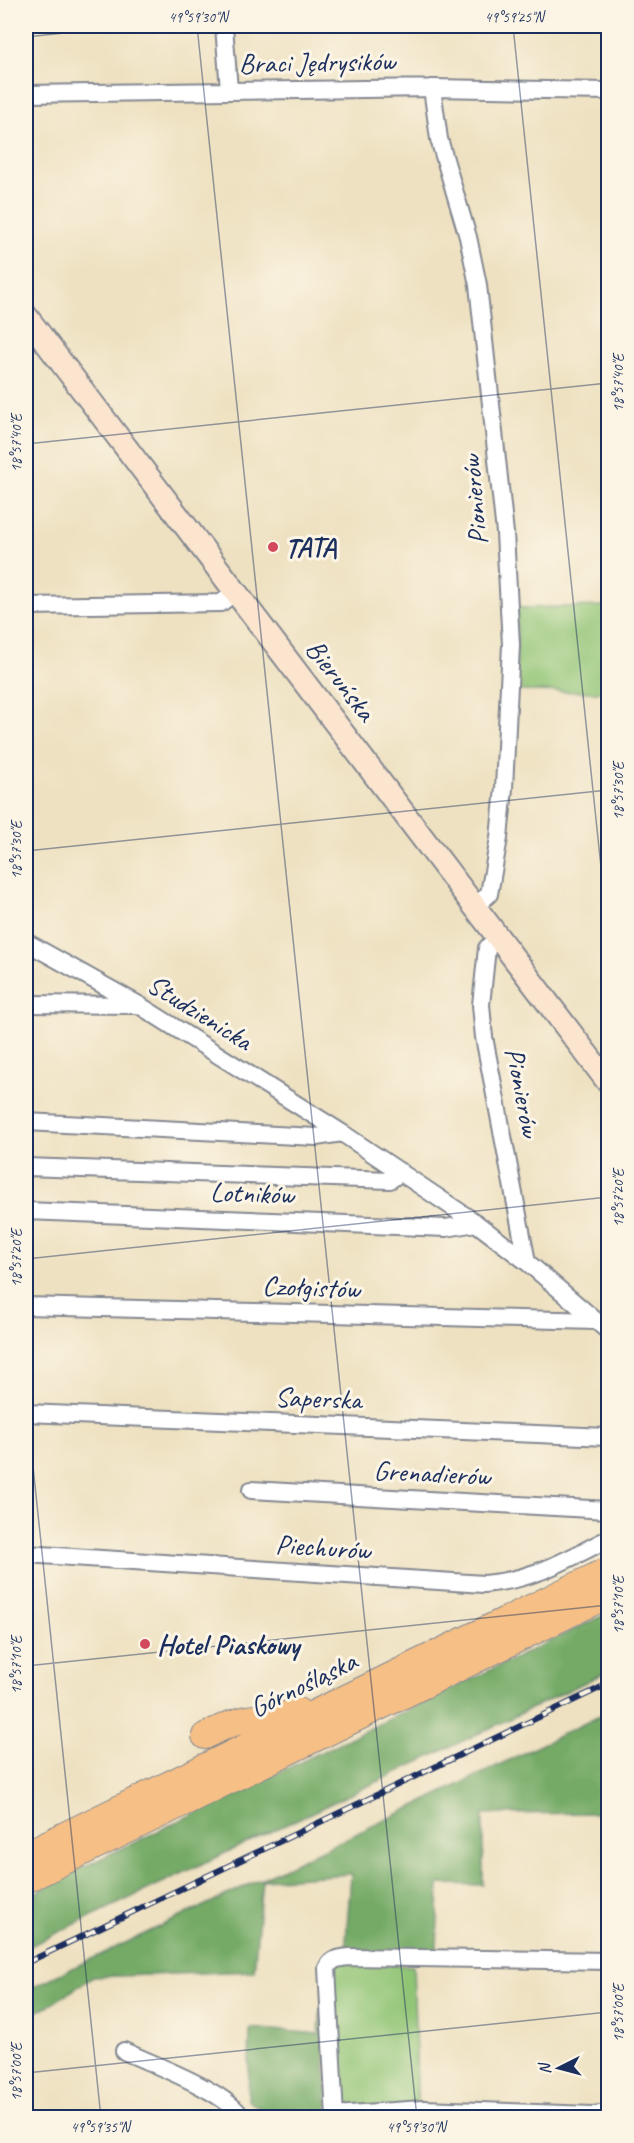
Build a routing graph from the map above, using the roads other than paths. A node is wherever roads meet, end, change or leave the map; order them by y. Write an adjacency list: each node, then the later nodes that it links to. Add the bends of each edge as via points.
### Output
1 (224, 26): 3 (street)
2 (432, 88): 3 (street, Braci Jędrysików); 4 (street, Braci Jędrysików); 9 (street, Pionierów, via 439,139 478,285 505,533 510,621 510,688 499,838 489,894)
3 (229, 90): 5 (street, Braci Jędrysików)
4 (609, 92)
5 (26, 94)
6 (26, 316): 7 (main road, Bieruńska)
7 (236, 592): 8 (street, via 221,603); 9 (main road, Bieruńska)
8 (26, 606)
9 (476, 906): 10 (main road, Bieruńska)
10 (499, 936): 14 (main road, Bieruńska); 21 (street, Pionierów, via 487,948 480,1005)
11 (26, 942): 13 (street, Studzienicka)
12 (26, 1004): 13 (street)
13 (139, 1005): 16 (street, Studzienicka)
14 (609, 1082)
15 (26, 1122): 16 (street, via 316,1137)
16 (342, 1133): 18 (street, Studzienicka)
17 (26, 1167): 18 (street, Lotników, via 390,1180)
18 (401, 1172): 20 (street, Studzienicka)
19 (26, 1212): 20 (street, Lotników, via 446,1228)
20 (476, 1223): 21 (street, Studzienicka)
21 (527, 1262): 23 (street, Studzienicka)
22 (26, 1306): 23 (street, Czołgistów)
23 (602, 1326)
24 (26, 1413): 25 (street, Saperska)
25 (609, 1437)
26 (252, 1490): 27 (street, Grenadierów)
27 (609, 1510)
28 (609, 1539): 29 (street, Piechurów, via 535,1575 484,1584)
29 (26, 1554)
30 (609, 1570): 32 (main road, Górnośląska)
31 (609, 1595): 35 (main road, Górnośląska)
32 (339, 1702): 33 (main road, via 231,1723); 34 (main road, Górnośląska)
33 (205, 1736)
34 (26, 1854)
35 (26, 1880)
36 (609, 1961): 39 (street, via 335,1959 327,1968)
37 (124, 2051): 40 (street, via 218,2096)
38 (609, 2113): 39 (street, via 423,2109)
39 (335, 2116)
40 (243, 2118)

